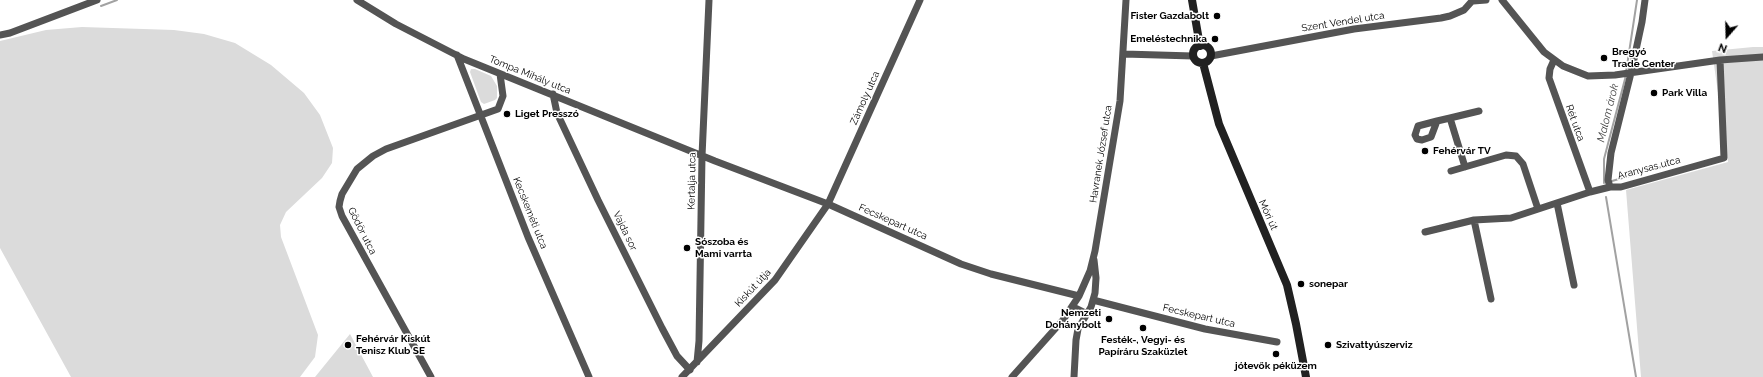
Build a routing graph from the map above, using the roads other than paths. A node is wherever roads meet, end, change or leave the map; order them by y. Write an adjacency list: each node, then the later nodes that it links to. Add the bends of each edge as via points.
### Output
1 (97, 0): 11 (street)
2 (357, 0): 14 (street, Tompa Mihály utca, via 396,24)
3 (709, 0): 28 (street, Kertalja utca)
4 (920, 0): 34 (street, Zámoly utca)
5 (1126, 0): 13 (street, Havranek József utca)
6 (1192, 0): 12 (main road)
7 (1473, 0): 8 (street); 16 (street, Szent Vendel utca, via 1464,10 1441,18 1354,28)
8 (1486, 0)
9 (1502, 0): 18 (street, via 1537,45)
10 (1645, 0): 21 (street)
11 (0, 35)
12 (1200, 46): 15 (main road, via 1195,49); 16 (main road, via 1209,49)
13 (1124, 54): 15 (street); 38 (street, Havranek József utca, via 1120,101)
14 (457, 55): 22 (street, Tompa Mihály utca); 25 (street, Kecskeméti utca)
15 (1194, 56): 20 (main road, via 1196,61)
16 (1211, 56): 20 (main road, via 1209,61)
17 (1763, 57): 19 (street)
18 (1554, 60): 21 (street, via 1572,71 1588,76); 32 (street, Rét utca, via 1549,78)
19 (1720, 60): 21 (street); 31 (street, Aranysas utca, via 1724,158 1621,187)
20 (1203, 63): 54 (main road, Móri út, via 1219,124 1287,285)
21 (1631, 72): 31 (street, via 1611,153 1608,180)
22 (500, 74): 23 (street, Tompa Mihály utca); 25 (street, Gödör utca, via 504,90 502,101 498,109)
23 (553, 94): 28 (street, Tompa Mihály utca); 48 (street, Vajda sor, via 557,113 609,221 677,356)
24 (1479, 111): 26 (street)
25 (480, 115): 49 (street, Gödör utca, via 373,156 357,169 340,201 342,216); 50 (street, Kecskeméti utca, via 528,237)
26 (1450, 118): 27 (street); 29 (street)
27 (1437, 121)
28 (702, 156): 34 (street, Fecskepart utca); 47 (street, Kertalja utca)
29 (1465, 167): 30 (street); 35 (street, via 1506,155 1516,156 1523,164)
30 (1451, 171)
31 (1610, 187): 32 (street, Aranysas utca)
32 (1590, 192): 33 (street, Aranysas utca)
33 (1557, 202): 35 (street, Aranysas utca); 39 (street)
34 (828, 204): 41 (street, Fecskepart utca, via 968,267); 47 (street, Kiskút útja, via 782,272)
35 (1538, 209): 36 (street, Aranysas utca, via 1511,218)
36 (1474, 220): 37 (street, Aranysas utca); 43 (street)
37 (1425, 232)
38 (1094, 257): 40 (street, Havranek József utca); 42 (street)
39 (1574, 285)
40 (1083, 289): 41 (street, Havranek József utca); 42 (street, Fecskepart utca)
41 (1079, 296): 44 (street, Havranek József utca)
42 (1094, 297): 45 (street); 46 (street, Fecskepart utca, via 1205,329)
43 (1491, 299)
44 (1073, 307): 45 (street); 52 (street, Havranek József utca, via 1053,333)
45 (1087, 314): 53 (street, via 1080,325 1076,340)
46 (1277, 342)
47 (697, 362): 48 (street, Kiskút útja)
48 (690, 370): 51 (street, Kiskút útja)
49 (431, 377)
50 (589, 377)
51 (682, 377)
52 (1012, 377)
53 (1074, 377)
54 (1306, 377)

